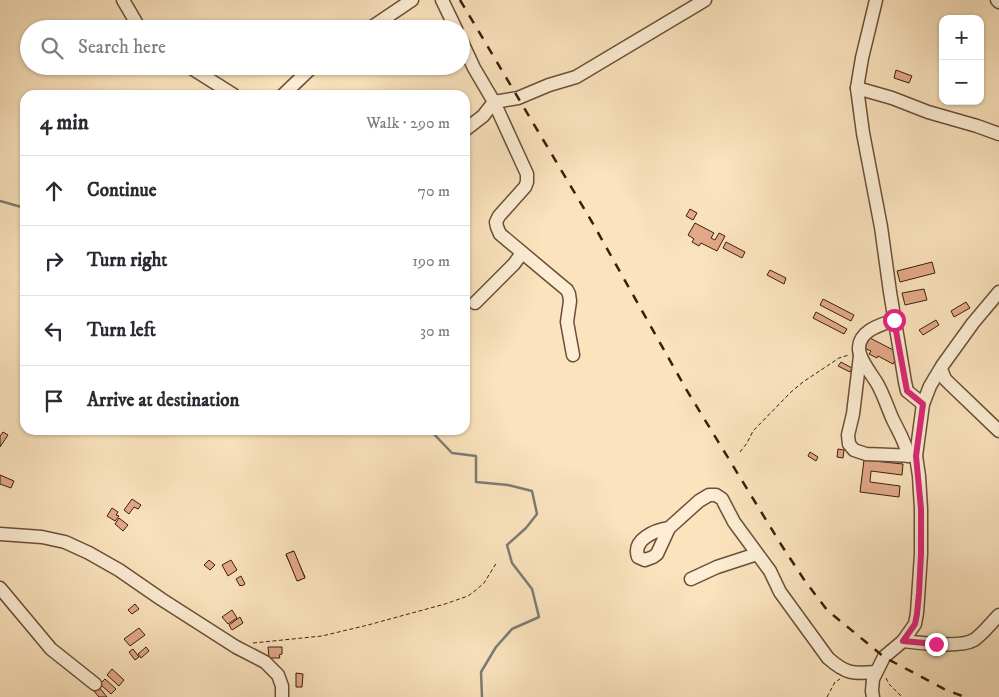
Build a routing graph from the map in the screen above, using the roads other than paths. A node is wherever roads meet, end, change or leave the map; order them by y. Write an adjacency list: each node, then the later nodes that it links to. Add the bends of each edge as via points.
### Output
1 (123, 0): 6 (street)
2 (412, 0): 7 (street)
3 (442, 0): 8 (street)
4 (705, 0): 15 (street, via 576,77 518,98)
5 (876, 0): 12 (street)
6 (135, 20)
7 (382, 20)
8 (452, 20)
9 (470, 59): 15 (street)
10 (202, 75): 13 (street)
11 (304, 75): 14 (street)
12 (858, 88): 17 (street); 21 (street)
13 (226, 90)
14 (288, 90)
15 (494, 102): 16 (street); 18 (street, via 527,179 525,187 496,222 500,234)
16 (470, 126)
17 (999, 134)
18 (522, 253): 20 (street); 23 (street, via 567,290 570,301 567,322)
19 (999, 292): 24 (street)
20 (475, 303)
21 (894, 320): 22 (street, via 868,332 860,342); 25 (street, via 907,391)
22 (860, 354): 27 (street); 27 (street, via 849,444 854,450 866,454)
23 (573, 355)
24 (941, 369): 25 (street); 26 (street, via 956,391)
25 (923, 404): 27 (street)
26 (999, 432)
27 (912, 456): 34 (street, via 921,509 921,554 915,624)
28 (669, 528): 30 (street, via 700,501 716,495 722,499)
29 (0, 534): 37 (street, via 65,542 119,570 236,647 265,662 278,675)
30 (757, 554): 31 (street); 35 (street, via 828,658 851,672)
31 (691, 578)
32 (0, 588): 36 (street, via 51,649)
33 (999, 615): 34 (street, via 968,642)
34 (903, 641): 35 (street, via 884,657)
35 (879, 667): 38 (street, via 873,679)
36 (95, 684)
37 (282, 697)
38 (873, 697)

